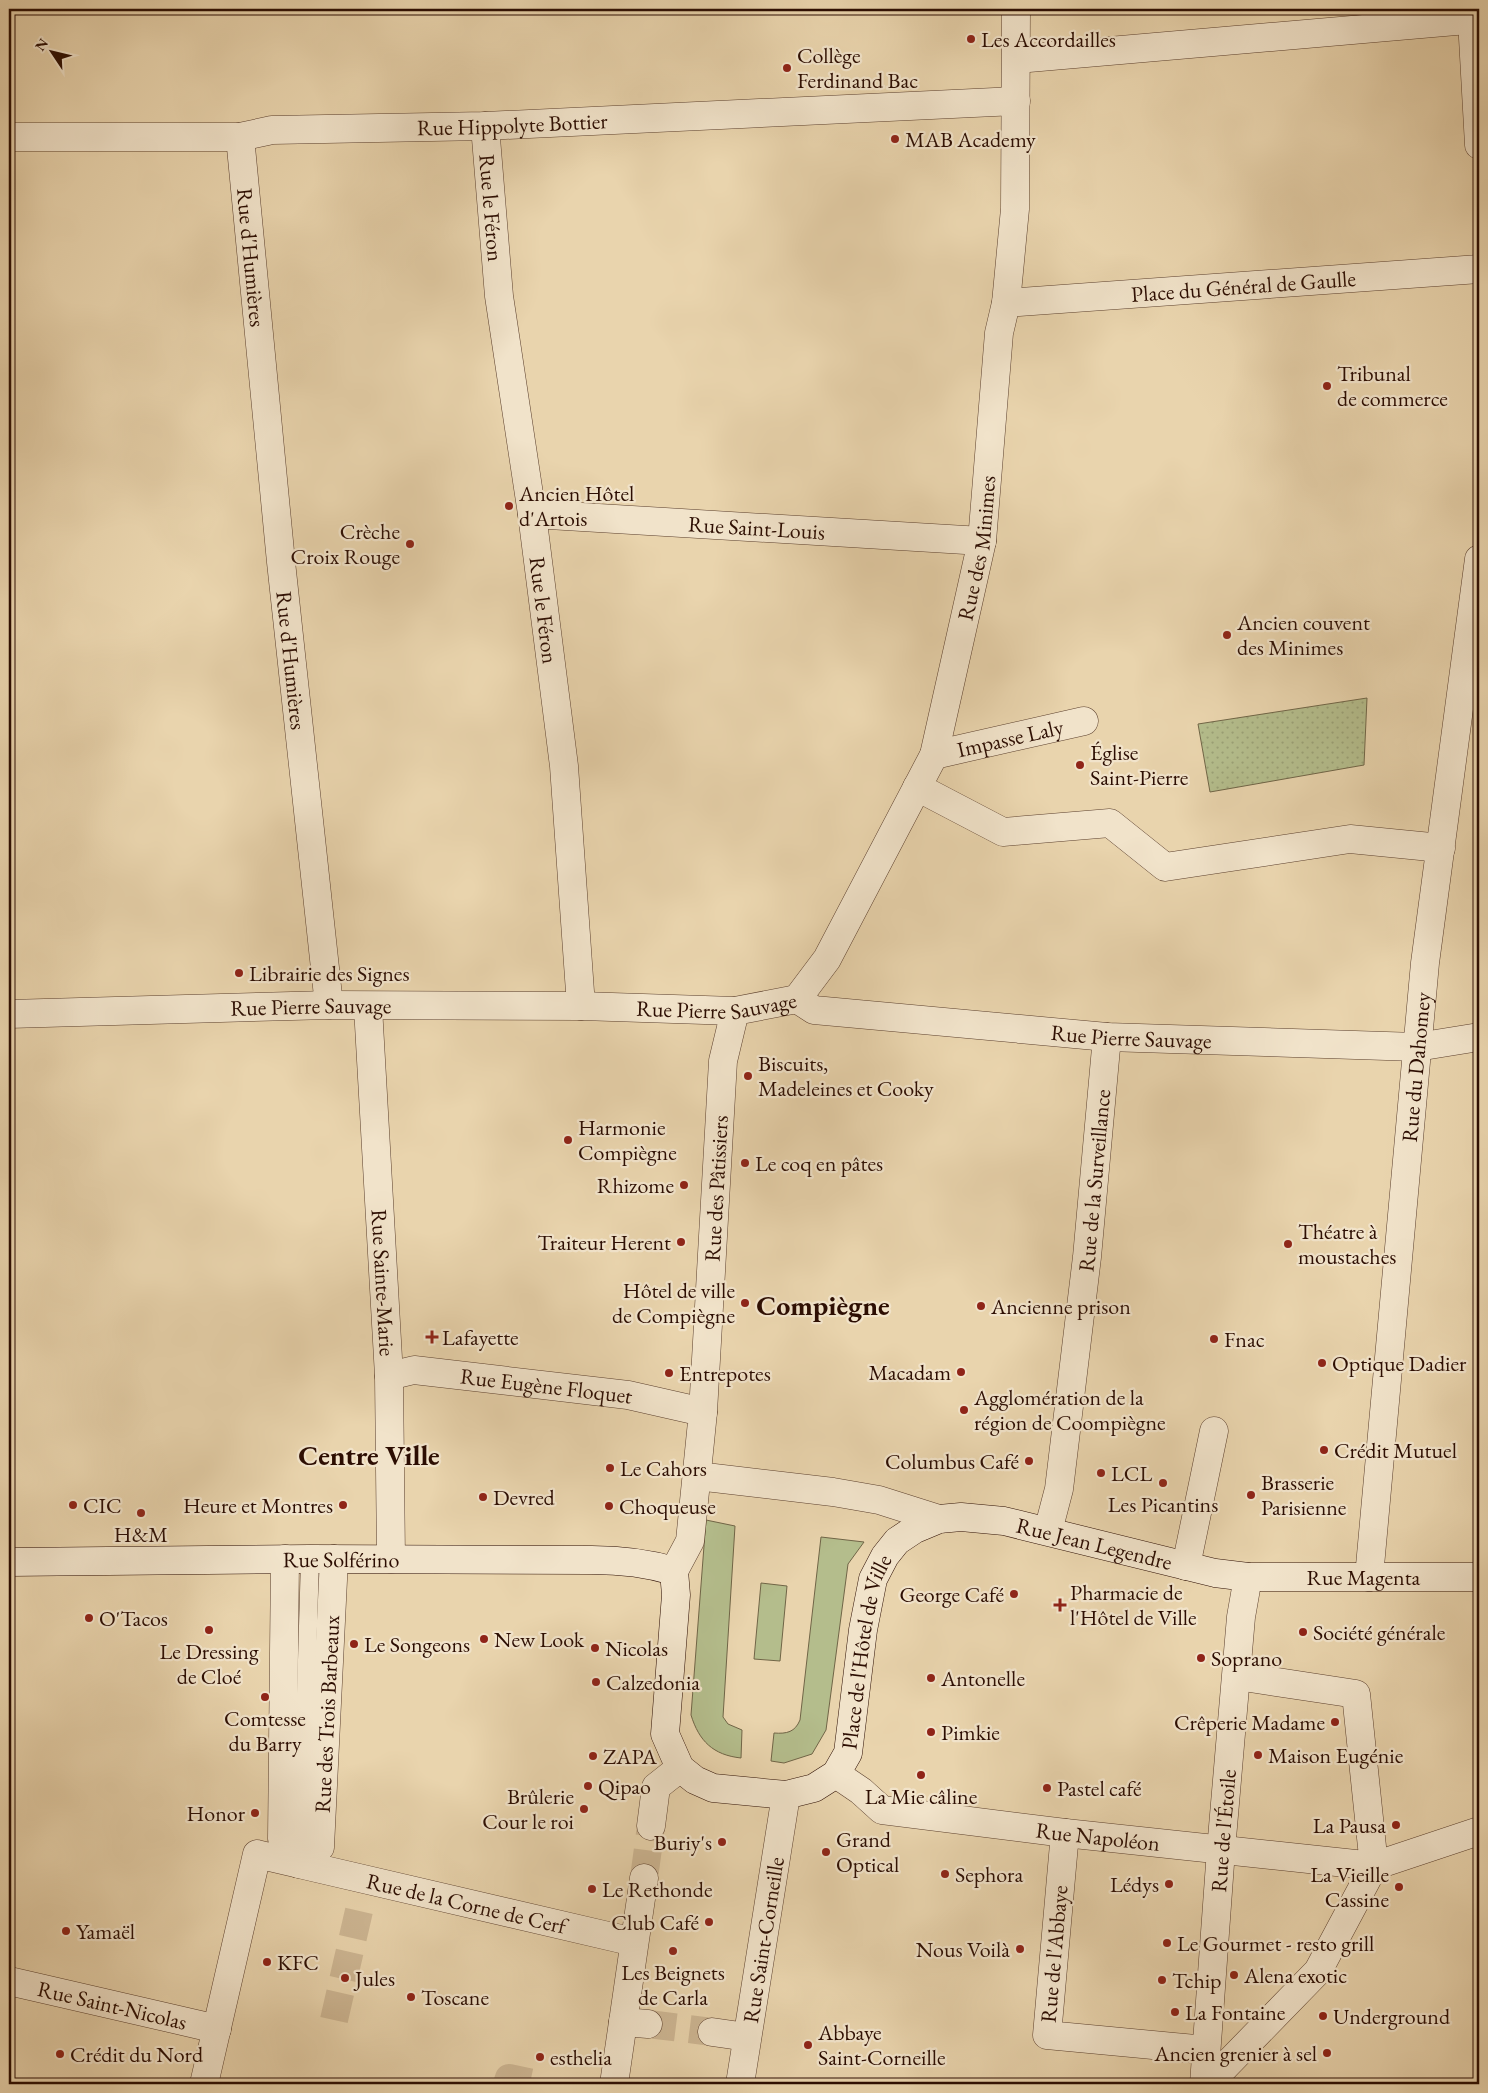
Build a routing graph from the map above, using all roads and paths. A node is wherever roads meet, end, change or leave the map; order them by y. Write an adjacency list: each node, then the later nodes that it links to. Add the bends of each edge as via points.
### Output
1 (1016, 9): 3 (street, Rue des Minimes)
2 (1476, 19): 3 (street); 8 (street)
3 (1017, 59): 4 (street, Rue des Minimes)
4 (1016, 102): 5 (street, Rue Hippolyte Bottier); 10 (street, Rue des Minimes, via 1015,209)
5 (485, 126): 7 (street, Rue Hippolyte Bottier, via 272,130); 11 (street, Rue le Féron, via 499,296)
6 (9, 137): 7 (street, Rue Hippolyte Bottier)
7 (240, 137): 19 (street, Rue d'Humières, via 281,562)
8 (1479, 145)
9 (1479, 269): 10 (street, Place du Général de Gaulle)
10 (1006, 303): 12 (street, Rue des Minimes, via 999,333)
11 (532, 514): 12 (street, Rue Saint-Louis); 20 (street, Rue le Féron, via 564,766)
12 (982, 541): 15 (street, Rue des Minimes)
13 (1479, 559): 17 (street, Rue du Dahomey)
14 (1084, 722): 15 (street, Impasse Laly)
15 (934, 754): 16 (street, Rue des Minimes)
16 (917, 787): 17 (street, via 1003,832 1110,823 1165,867 1350,839); 18 (street, Rue des Minimes, via 827,959)
17 (1441, 848): 26 (street, Rue du Dahomey, via 1425,963)
18 (797, 999): 22 (street, Rue Pierre Sauvage); 24 (street, Rue Pierre Sauvage, via 814,1010)
19 (329, 1005): 21 (street, Rue Pierre Sauvage); 23 (street, Rue Pierre Sauvage)
20 (581, 1006): 21 (street, Rue Pierre Sauvage); 22 (street, Rue Pierre Sauvage)
21 (368, 1007): 27 (street, Rue Sainte-Marie)
22 (735, 1011): 28 (street, Rue des Pâtissiers, via 723,1062)
23 (9, 1014)
24 (1107, 1037): 26 (street, Rue Pierre Sauvage); 32 (street, Rue de la Surveillance, via 1087,1258 1059,1489)
25 (1479, 1037): 26 (street, Rue Pierre Sauvage)
26 (1418, 1047): 39 (street, Rue du Dahomey)
27 (389, 1376): 28 (street, Rue Eugène Floquet, via 414,1370 628,1395); 34 (street, Rue Sainte-Marie)
28 (703, 1412): 30 (street, Rue des Pâtissiers)
29 (1214, 1431): 36 (street)
30 (697, 1476): 31 (street, via 879,1500); 37 (street, Rue des Pâtissiers, via 690,1541)
31 (939, 1519): 32 (street, Rue Jean Legendre, via 961,1517 1004,1521); 43 (street, Place de l'Hôtel de Ville, via 915,1529 897,1542 873,1579 863,1630 848,1753)
32 (1048, 1531): 36 (street, Rue Jean Legendre)
33 (310, 1559): 34 (street, Rue Solférino); 35 (street, Rue Solférino); 48 (street, Rue des Trois Barbeaux, via 282,1839); 48 (street, Rue des Trois Barbeaux, via 320,1847)
34 (391, 1559): 37 (street, Rue Solférino, via 618,1560)
35 (9, 1562)
36 (1186, 1566): 38 (street, Rue Jean Legendre)
37 (674, 1572): 42 (street, via 676,1595 665,1734)
38 (1248, 1577): 39 (street, Rue Magenta); 41 (street, Rue de l'Étoile, via 1241,1617)
39 (1369, 1577): 40 (street, Rue Magenta)
40 (1479, 1577)
41 (1237, 1676): 49 (street, Rue de l'Étoile); 50 (street, via 1356,1694)
42 (680, 1768): 44 (street, Place de l'Hôtel de Ville, via 694,1780 713,1788); 45 (street, via 656,1787)
43 (836, 1774): 44 (street, Place de l'Hôtel de Ville, via 814,1788); 47 (street, Rue Napoléon, via 861,1790 882,1810)
44 (786, 1795): 56 (street, Rue Saint-Corneille)
45 (651, 1826)
46 (1479, 1830): 50 (street)
47 (1065, 1833): 49 (street, Rue Napoléon); 57 (street, Rue de l'Abbaye, via 1047,2035)
48 (301, 1845): 52 (street, Rue de la Corne de Cerf, via 364,1891); 54 (street, Rue des Trois Barbeaux, via 257,1854)
49 (1221, 1850): 50 (street, Rue Napoléon); 57 (street, Rue de l'Étoile)
50 (1374, 1866): 62 (street, via 1318,1972)
51 (644, 1878): 52 (street)
52 (634, 1942): 59 (street, via 635,2023)
53 (9, 1981): 54 (street, Rue Saint-Nicolas)
54 (217, 2029): 58 (street, Rue des Trois Barbeaux)
55 (712, 2032): 56 (street)
56 (747, 2037): 60 (street, Rue Saint-Corneille)
57 (1206, 2050): 61 (street, Rue de l'Étoile)
58 (204, 2084)
59 (614, 2084)
60 (740, 2084)
61 (1204, 2084)
62 (1208, 2084)

